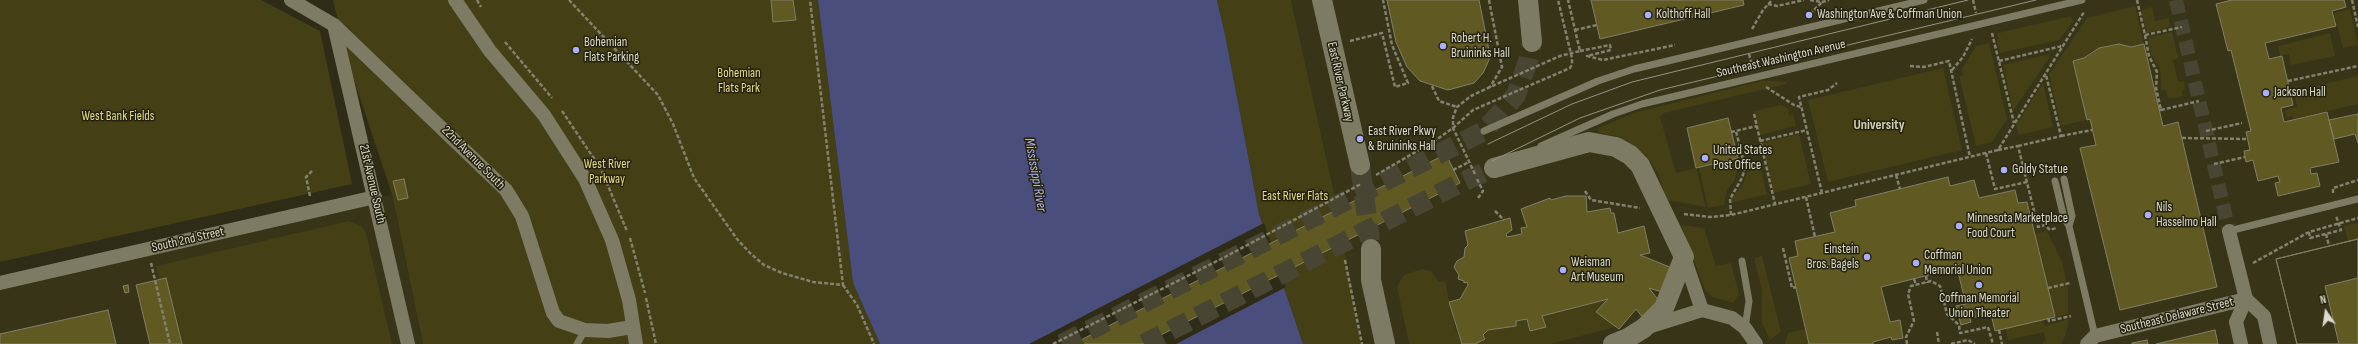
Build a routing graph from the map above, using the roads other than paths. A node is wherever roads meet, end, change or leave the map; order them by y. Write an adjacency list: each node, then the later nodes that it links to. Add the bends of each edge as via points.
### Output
1 (291, 0): 7 (street, 22nd Avenue South)
2 (455, 0): 24 (street, via 490,51 544,115 585,178 612,240 629,300)
3 (1322, 0): 11 (street, East River Parkway)
4 (1528, 0): 8 (street)
5 (1924, 0): 9 (lane, Southeast Washington Avenue, via 1634,69 1598,81)
6 (2082, 0): 10 (lane, Southeast Washington Avenue, via 1642,104 1613,114)
7 (334, 25): 14 (street, 21st Avenue South); 27 (street, 22nd Avenue South, via 506,190 522,216 552,313 560,321)
8 (1532, 42)
9 (1484, 131)
10 (1494, 168): 19 (street, via 1589,142 1616,147 1630,155 1643,170)
11 (1364, 175)
12 (2064, 179): 16 (lane, via 2072,216)
13 (2055, 181): 16 (lane, via 2064,218)
14 (376, 198): 21 (street, South 2nd Street); 29 (street, 21st Avenue South)
15 (2358, 200): 17 (lane)
16 (2069, 226): 28 (lane)
17 (2229, 231): 22 (street)
18 (1371, 249): 32 (street, via 1371,280)
19 (1684, 257): 23 (street); 25 (street, via 1664,308)
20 (1742, 261): 26 (lane, via 1749,300)
21 (0, 283)
22 (2246, 299): 28 (street, Southeast Delaware Street); 35 (street, via 2236,322); 36 (street, via 2264,316)
23 (1702, 310): 25 (street); 26 (street, via 1732,318)
24 (632, 327): 27 (street, 22nd Avenue South, via 608,331); 31 (street)
25 (1644, 328): 33 (street)
26 (1744, 328): 34 (street)
27 (585, 330): 30 (lane)
28 (2091, 340)
29 (408, 344)
30 (577, 344)
31 (636, 344)
32 (1385, 344)
33 (1613, 344)
34 (1756, 344)
35 (2241, 344)
36 (2270, 344)

